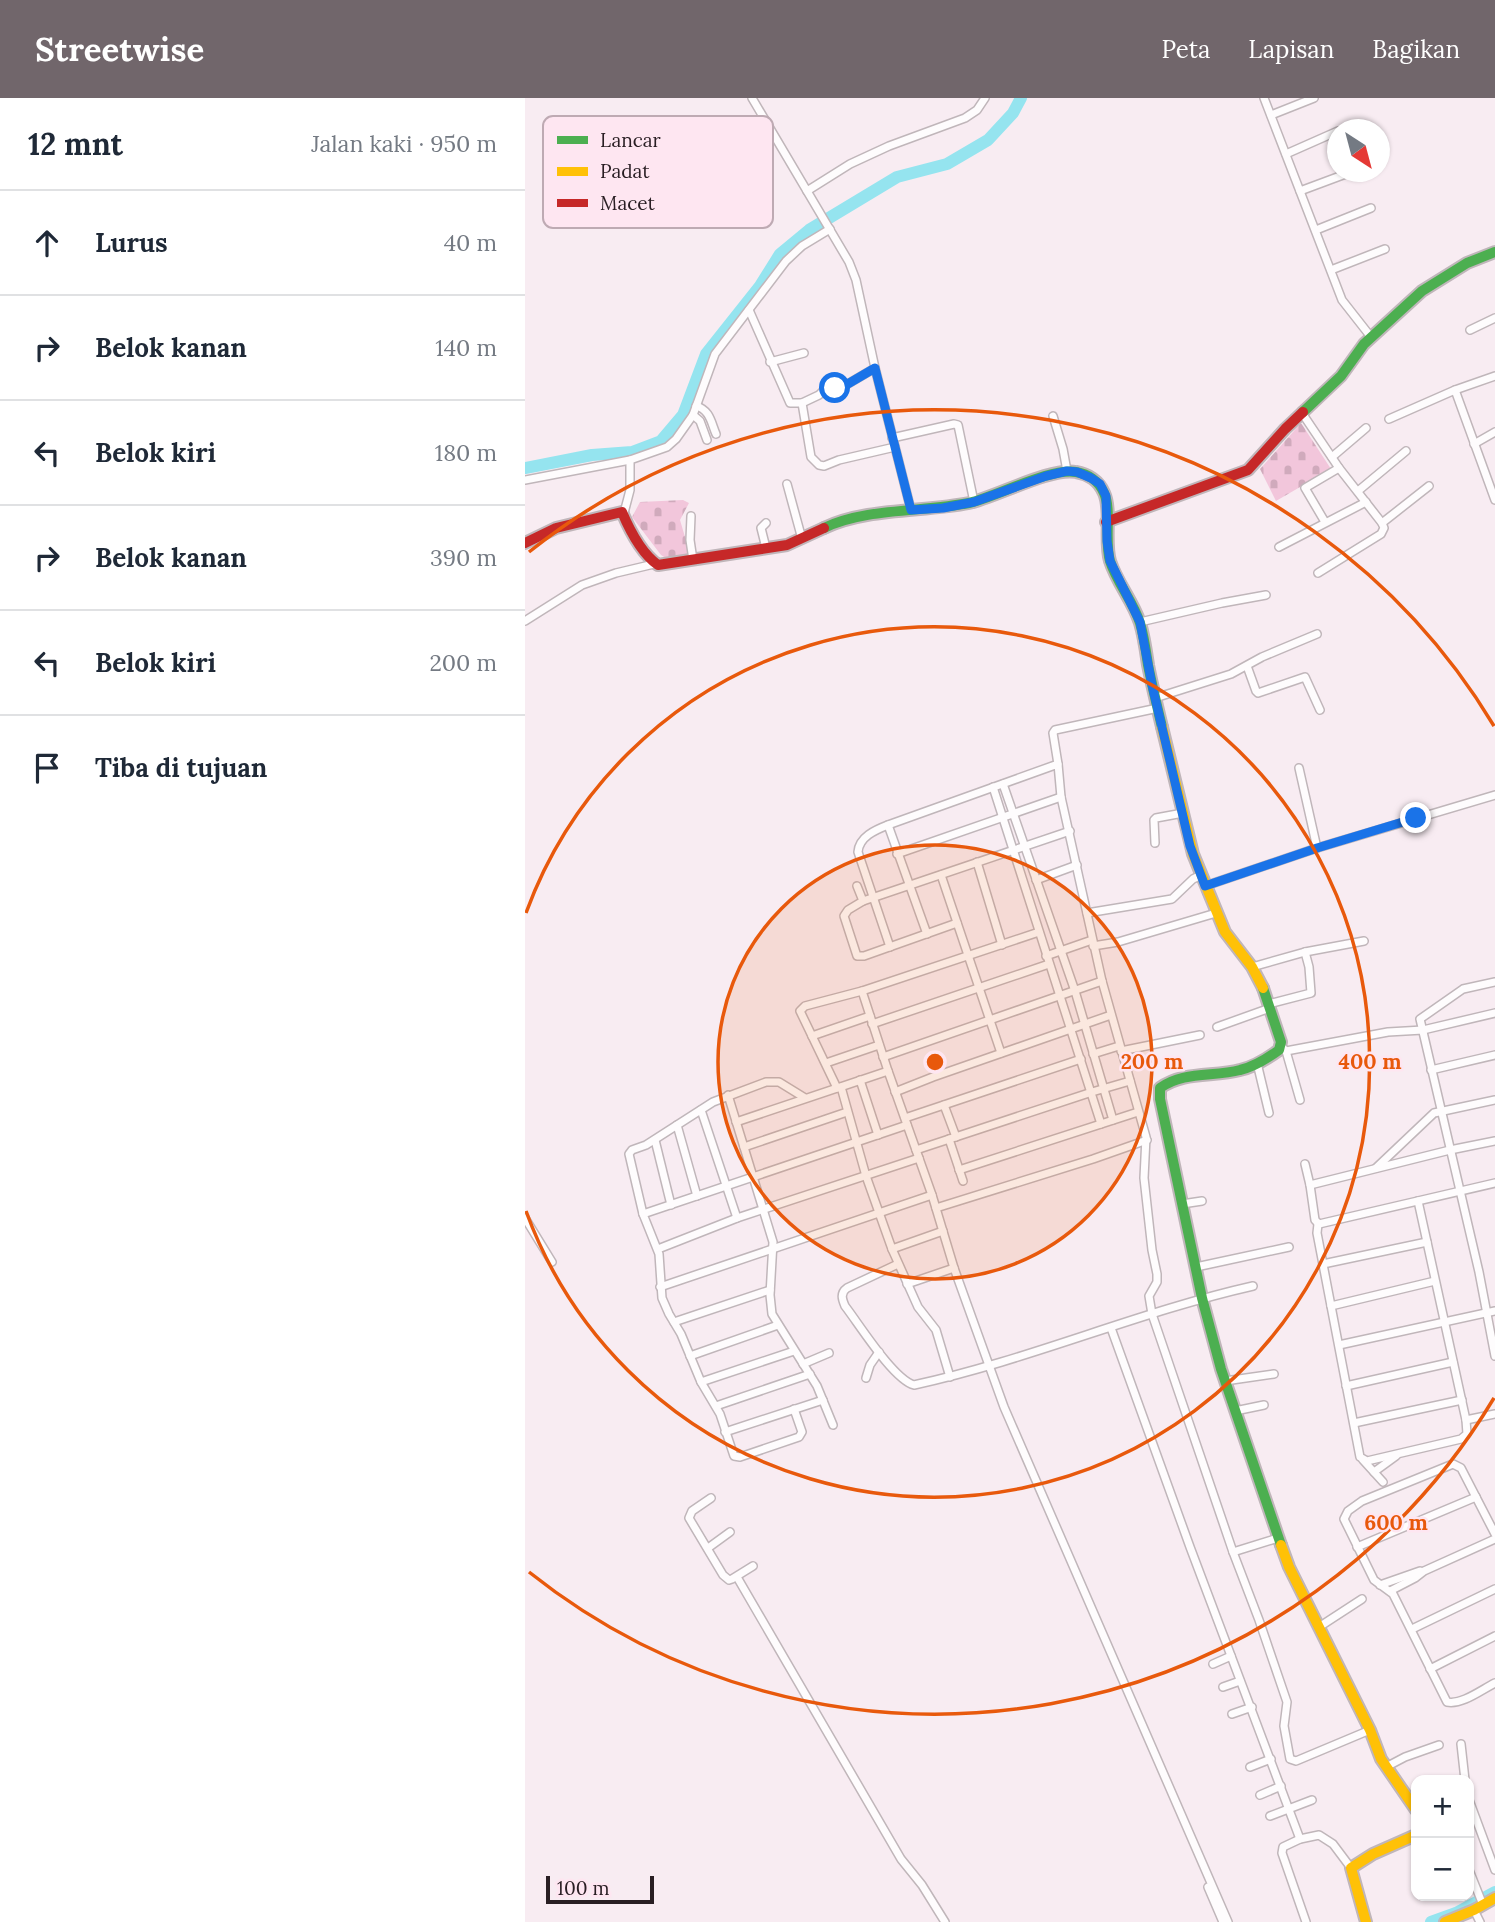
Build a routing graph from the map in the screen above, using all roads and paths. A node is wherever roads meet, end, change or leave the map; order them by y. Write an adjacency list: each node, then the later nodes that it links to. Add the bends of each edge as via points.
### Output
1 (752, 98): 6 (street)
2 (985, 98): 11 (street, via 965,118 889,146)
3 (1264, 98): 5 (street)
4 (1314, 98): 5 (street)
5 (1271, 115): 9 (street)
6 (763, 116)
7 (773, 134): 11 (street)
8 (1327, 136): 9 (street)
9 (1286, 154): 12 (street)
10 (1327, 181): 12 (street)
11 (807, 191): 14 (street)
12 (1300, 191): 15 (street)
13 (1371, 208): 15 (street)
14 (831, 230): 19 (street, via 786,261); 25 (street, via 856,281)
15 (1316, 230): 18 (street)
16 (1385, 249): 18 (street)
17 (1495, 252): 22 (street, via 1467,263 1422,292)
18 (1331, 270): 22 (street, via 1342,300)
19 (750, 310): 24 (street); 29 (street, via 715,354)
20 (1495, 318): 21 (street)
21 (1470, 330)
22 (1371, 337): 30 (street, via 1326,393)
23 (804, 353): 24 (street)
24 (771, 362): 28 (street, via 788,400)
25 (875, 368): 28 (street); 38 (street)
26 (1495, 376): 27 (street)
27 (1455, 390): 33 (street); 39 (street)
28 (802, 403): 38 (street, via 811,457 820,465)
29 (696, 406): 31 (street); 36 (street, via 707,412)
30 (1302, 413): 41 (street); 55 (street, via 1248,470)
31 (693, 415): 37 (street); 42 (street, via 667,447)
32 (1053, 416): 44 (street)
33 (1389, 419)
34 (1366, 428): 41 (street)
35 (1495, 432): 39 (street)
36 (716, 434)
37 (707, 440)
38 (893, 442): 50 (street, via 958,425); 52 (street)
39 (1473, 444): 49 (street)
40 (1406, 451): 48 (street)
41 (1332, 457): 43 (street)
42 (630, 460): 45 (street); 53 (street)
43 (1339, 468): 48 (street); 56 (street, via 1304,488)
44 (1067, 471): 50 (street); 55 (street, via 1100,484 1106,496)
45 (525, 480)
46 (787, 484): 59 (street)
47 (1429, 486): 58 (street)
48 (1358, 491): 51 (street)
49 (1495, 500)
50 (974, 502): 52 (street)
51 (1366, 502): 56 (street); 58 (street)
52 (911, 510): 59 (street, via 841,521)
53 (624, 513): 60 (street, via 555,528); 64 (street, via 631,532)
54 (691, 516): 63 (street)
55 (1107, 522): 68 (street, via 1110,561)
56 (1325, 522): 61 (street)
57 (766, 523): 62 (street, via 761,528)
58 (1382, 523): 65 (street, via 1381,534)
59 (802, 539): 62 (street)
60 (525, 543)
61 (1279, 547)
62 (766, 548): 63 (street)
63 (693, 560): 64 (street)
64 (654, 564): 67 (street, via 582,585)
65 (1318, 573)
66 (1266, 595): 68 (street)
67 (525, 621)
68 (1140, 622): 71 (street)
69 (1317, 634): 70 (street)
70 (1247, 666): 71 (street); 72 (street, via 1258,693 1305,677)
71 (1157, 703): 73 (street, via 1055,730); 79 (street)
72 (1320, 710)
73 (1058, 759): 75 (street); 78 (street)
74 (1299, 768): 86 (street)
75 (1003, 784): 76 (street); 80 (street)
76 (993, 788): 81 (street); 82 (street)
77 (1495, 795): 86 (street)
78 (1061, 797): 80 (street); 83 (street)
79 (1183, 813): 84 (street, via 1154,820); 93 (street)
80 (1013, 814): 81 (street); 85 (street)
81 (1003, 818): 87 (street); 88 (street)
82 (888, 825): 88 (street); 96 (street, via 869,834 858,848)
83 (1070, 831): 85 (street); 90 (street)
84 (1155, 843)
85 (1024, 847): 87 (street); 92 (street)
86 (1317, 848): 93 (street)
87 (1012, 851): 89 (street); 101 (street)
88 (897, 854): 95 (street)
89 (977, 862): 91 (street); 105 (street)
90 (1077, 865): 92 (street); 98 (street)
91 (941, 875): 95 (street); 100 (street)
92 (1035, 880): 107 (street)
93 (1203, 881): 98 (street, via 1193,879 1172,899); 99 (street)
94 (857, 886): 97 (street)
95 (908, 886): 96 (street); 102 (street)
96 (873, 897): 97 (street); 106 (street)
97 (863, 901): 106 (street, via 845,916 856,954)
98 (1087, 913): 104 (street)
99 (1216, 913): 104 (street, via 1118,942); 111 (street)
100 (957, 923): 102 (street); 109 (street)
101 (1039, 932): 105 (street); 110 (street)
102 (927, 934): 106 (street)
103 (1364, 941): 108 (street)
104 (1093, 943): 107 (street); 112 (street)
105 (1002, 944): 109 (street)
106 (890, 947)
107 (1061, 950): 110 (street); 116 (street)
108 (1305, 952): 111 (street); 118 (street, via 1311,993)
109 (969, 956): 114 (street); 115 (street)
110 (1048, 960): 114 (street); 117 (street)
111 (1252, 967): 118 (street)
112 (1101, 981): 116 (street); 120 (street)
113 (1495, 982): 126 (street, via 1463,989 1420,1019)
114 (979, 987): 121 (street); 122 (street)
115 (862, 991): 121 (street); 128 (street, via 800,1009)
116 (1075, 991): 117 (street); 123 (street)
117 (1059, 996): 122 (street); 124 (street)
118 (1269, 1006): 125 (street); 131 (street)
119 (1495, 1013): 126 (street)
120 (1111, 1015): 123 (street); 130 (street)
121 (871, 1020): 128 (street); 129 (street)
122 (990, 1021): 132 (street); 135 (street)
123 (1084, 1023): 124 (street); 133 (street)
124 (1072, 1027): 132 (street); 136 (street)
125 (1217, 1027)
126 (1423, 1030): 131 (street); 139 (street)
127 (1200, 1035): 130 (street)
128 (812, 1036): 137 (street)
129 (879, 1045): 135 (street); 137 (street)
130 (1120, 1048): 133 (street); 142 (street)
131 (1284, 1049): 138 (street); 149 (street)
132 (1001, 1053): 146 (street)
133 (1093, 1054): 144 (street)
134 (1495, 1055): 139 (street)
135 (883, 1057): 140 (street)
136 (1081, 1059): 145 (street); 151 (street)
137 (826, 1063): 143 (street)
138 (1257, 1063): 156 (street); 185 (street, via 1169,1081 1160,1088)
139 (1431, 1070): 153 (street)
140 (888, 1071): 141 (street); 146 (street)
141 (860, 1080): 143 (street); 162 (street)
142 (1130, 1081): 144 (street); 155 (street)
143 (839, 1087): 148 (street); 154 (street)
144 (1104, 1089): 145 (street); 157 (street)
145 (1092, 1092): 160 (street); 163 (street)
146 (895, 1093): 158 (street)
147 (728, 1096): 148 (street, via 771,1081); 152 (street); 159 (street)
148 (805, 1098): 159 (street)
149 (1300, 1100)
150 (1495, 1100): 153 (street)
151 (944, 1105): 158 (street); 163 (street)
152 (701, 1110): 161 (street); 179 (street)
153 (1441, 1111): 169 (street); 172 (street)
154 (847, 1112): 167 (street); 168 (street)
155 (1138, 1112): 157 (street); 165 (street)
156 (1269, 1113)
157 (1113, 1120): 160 (street)
158 (906, 1121): 162 (street); 170 (street)
159 (736, 1122): 168 (street)
160 (1101, 1124): 173 (street)
161 (677, 1125): 164 (street); 182 (street)
162 (878, 1135): 167 (street)
163 (952, 1138): 170 (street); 173 (street)
164 (655, 1140): 186 (street); 190 (street, via 629,1153)
165 (1147, 1140): 187 (street); 213 (street, via 1144,1178 1157,1274 1149,1296)
166 (1495, 1141): 169 (street)
167 (856, 1142): 174 (street); 175 (street)
168 (744, 1147): 175 (street)
169 (1450, 1150): 172 (street); 180 (street)
170 (918, 1154): 174 (street); 181 (street)
171 (1305, 1164): 178 (street)
172 (1376, 1168): 178 (street)
173 (959, 1170): 176 (street)
174 (866, 1176): 188 (street); 189 (street)
175 (754, 1177): 179 (street); 188 (street)
176 (963, 1181)
177 (1495, 1183): 180 (street)
178 (1310, 1185): 193 (street)
179 (726, 1186): 182 (street); 192 (street)
180 (1459, 1192): 184 (street); 212 (street)
181 (932, 1195): 187 (street); 189 (street)
182 (697, 1196): 186 (street)
183 (1202, 1201): 185 (street)
184 (1418, 1201): 193 (street); 195 (street)
185 (1182, 1204): 203 (street)
186 (671, 1205): 190 (street)
187 (936, 1208): 194 (street)
188 (763, 1209): 192 (street); 198 (street)
189 (878, 1212): 198 (street); 199 (street)
190 (643, 1213): 197 (street)
191 (525, 1218): 200 (street)
192 (737, 1218): 197 (street)
193 (1318, 1224): 202 (street)
194 (943, 1231): 199 (street); 204 (street)
195 (1427, 1242): 202 (street); 205 (street)
196 (1289, 1247): 203 (street)
197 (658, 1248): 208 (street)
198 (774, 1248): 208 (street); 209 (street)
199 (891, 1249): 201 (street)
200 (552, 1262)
201 (898, 1264): 206 (street); 220 (street, via 842,1293 845,1306)
202 (1323, 1264): 211 (street)
203 (1196, 1267): 210 (street)
204 (954, 1268): 206 (street); 226 (street)
205 (1435, 1281): 211 (street); 215 (street)
206 (907, 1284): 229 (street, via 936,1330)
207 (1253, 1286): 210 (street)
208 (660, 1287): 214 (street)
209 (770, 1290): 214 (street); 216 (street)
210 (1202, 1298): 213 (street); 231 (street)
211 (1331, 1306): 218 (street)
212 (1491, 1311): 215 (street); 223 (street)
213 (1152, 1314): 217 (street); 258 (street)
214 (674, 1322): 222 (street)
215 (1444, 1322): 218 (street); 224 (street)
216 (778, 1325): 219 (street); 222 (street)
217 (1111, 1328): 226 (street); 269 (street)
218 (1339, 1345): 233 (street)
219 (794, 1350): 225 (street); 232 (street)
220 (879, 1352): 229 (street, via 909,1384); 230 (street)
221 (829, 1353): 225 (street)
222 (690, 1356): 232 (street)
223 (1495, 1356)
224 (1453, 1362): 233 (street); 235 (street)
225 (803, 1364): 227 (street)
226 (988, 1367): 229 (street); 238 (street)
227 (810, 1374): 234 (street); 237 (street)
228 (1275, 1374): 231 (street)
229 (950, 1377)
230 (866, 1378)
231 (1225, 1381): 240 (street)
232 (701, 1382): 237 (street)
233 (1346, 1386): 243 (street)
234 (823, 1400): 239 (street); 244 (street)
235 (1462, 1400): 242 (street); 243 (street)
236 (1264, 1405): 240 (street)
237 (716, 1406): 245 (street)
238 (1004, 1407): 299 (street); 300 (street)
239 (794, 1409): 245 (street); 245 (street, via 799,1437 737,1457)
240 (1235, 1411): 254 (street)
241 (1495, 1414): 242 (street)
242 (1466, 1420): 246 (street, via 1465,1437)
243 (1354, 1423): 247 (street)
244 (833, 1425)
245 (725, 1432)
246 (1400, 1453): 247 (street); 248 (street)
247 (1362, 1460): 248 (street)
248 (1374, 1472): 249 (street)
249 (1383, 1482)
250 (711, 1497): 257 (street, via 689,1515)
251 (1476, 1497): 253 (street); 256 (street); 256 (street, via 1461,1468 1453,1464 1368,1498 1344,1519)
252 (730, 1532): 257 (street)
253 (1495, 1534)
254 (1278, 1538): 258 (street); 266 (street)
255 (1495, 1539): 260 (street)
256 (1357, 1547): 262 (street)
257 (708, 1548): 261 (street, via 725,1578)
258 (1233, 1552): 277 (street, via 1287,1702 1284,1726 1290,1759 1296,1761)
259 (753, 1566): 261 (street)
260 (1425, 1571): 262 (street); 264 (street)
261 (737, 1577): 298 (street, via 901,1859)
262 (1380, 1585): 264 (street)
263 (1495, 1589): 267 (street)
264 (1390, 1591): 267 (street)
265 (1362, 1599): 266 (street)
266 (1319, 1627): 277 (street)
267 (1412, 1629): 271 (street)
268 (1495, 1636): 271 (street)
269 (1231, 1656): 270 (street); 272 (street)
270 (1213, 1664)
271 (1430, 1669): 273 (street, via 1450,1703)
272 (1240, 1681): 274 (street); 275 (street)
273 (1495, 1683)
274 (1223, 1687)
275 (1252, 1707): 276 (street); 280 (street)
276 (1232, 1714)
277 (1370, 1730): 282 (street)
278 (1461, 1744): 283 (street)
279 (1439, 1745): 282 (street)
280 (1271, 1759): 281 (street); 284 (street)
281 (1250, 1767)
282 (1386, 1767): 287 (street)
283 (1464, 1775)
284 (1281, 1786): 285 (street); 288 (street)
285 (1260, 1794)
286 (1312, 1800): 288 (street)
287 (1411, 1803)
288 (1290, 1809): 290 (street); 292 (street)
289 (1474, 1814): 294 (street)
290 (1270, 1816)
291 (1411, 1838): 293 (street)
292 (1300, 1839): 293 (street, via 1323,1836); 301 (street, via 1285,1845 1282,1853)
293 (1351, 1868): 303 (street)
294 (1495, 1871)
295 (1474, 1885): 297 (street)
296 (1495, 1898): 297 (street)
297 (1480, 1903): 304 (street); 305 (street)
298 (945, 1922)
299 (1223, 1922)
300 (1229, 1922)
301 (1306, 1922)
302 (1356, 1922): 303 (street)
303 (1366, 1922)
304 (1445, 1922)
305 (1480, 1922)

